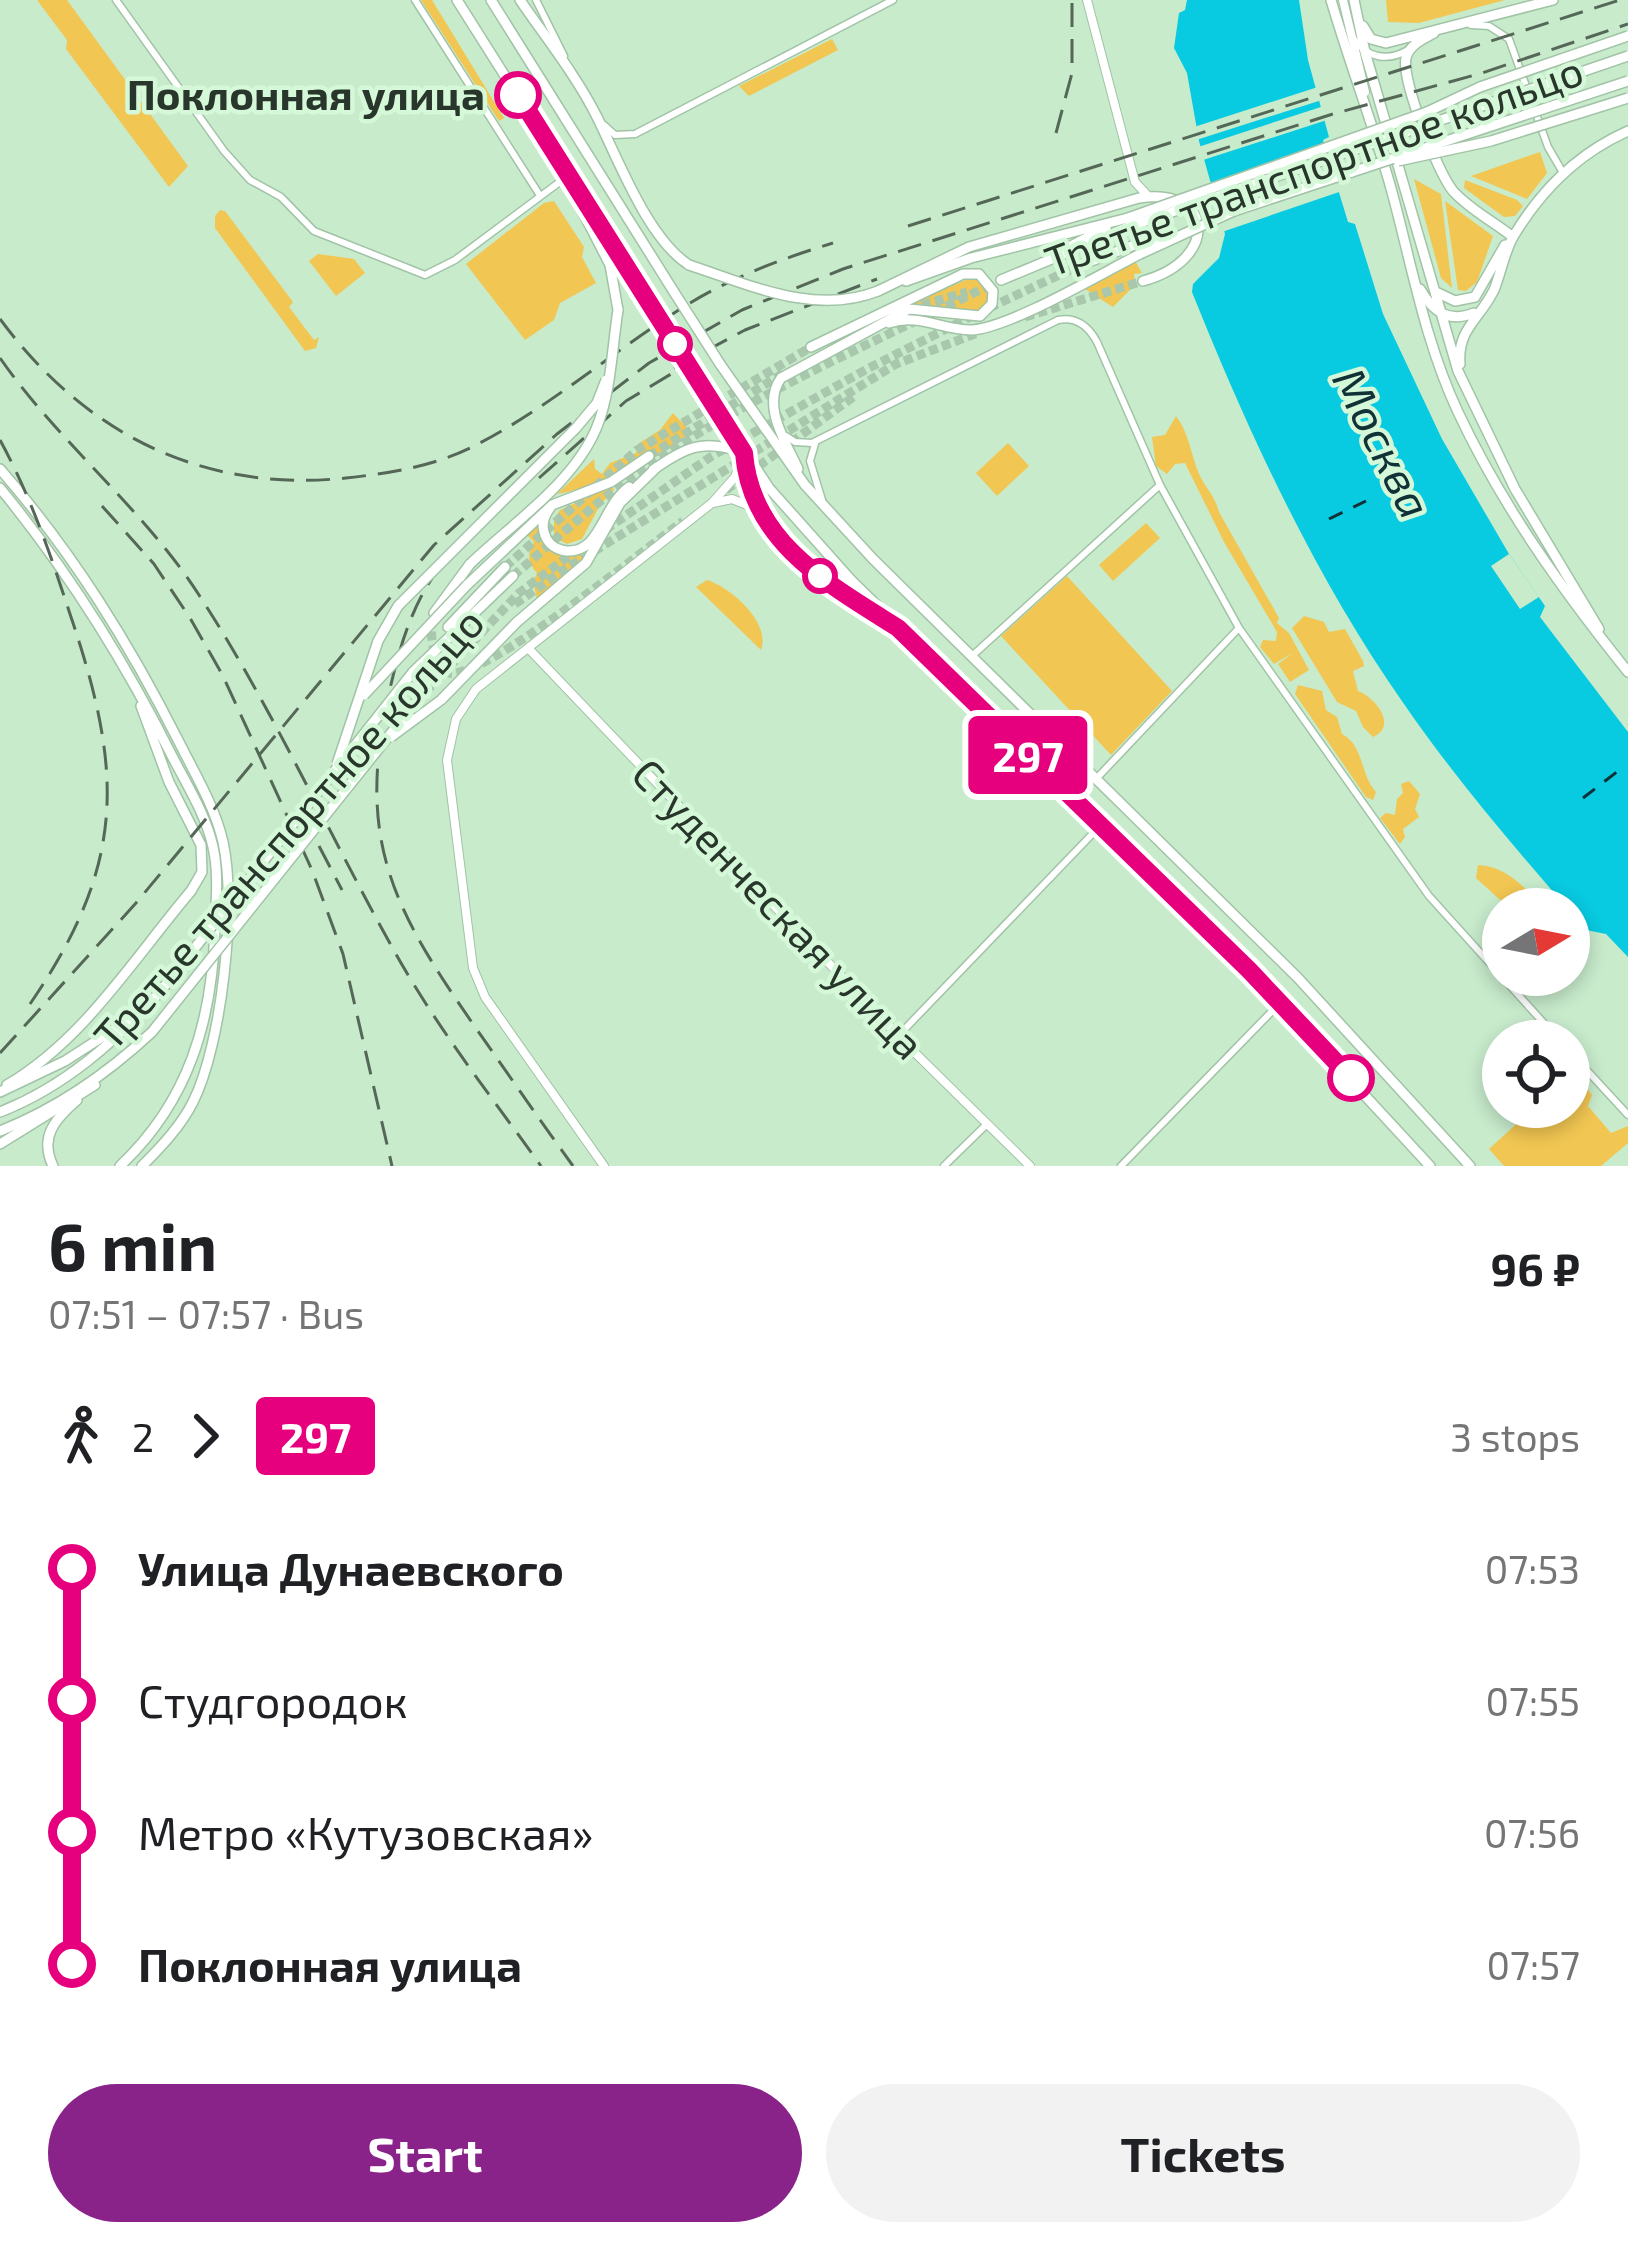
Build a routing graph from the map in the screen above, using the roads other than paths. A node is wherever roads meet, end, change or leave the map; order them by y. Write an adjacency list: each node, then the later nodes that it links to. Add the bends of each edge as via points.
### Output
1 (116, 0): 29 (street, via 224,151 314,231 425,275)
2 (415, 0): 29 (street)
3 (457, 0): 24 (main road)
4 (491, 0): 52 (main road, bridge, via 752,416)
5 (520, 0): 19 (main road)
6 (536, 0): 19 (street)
7 (893, 0): 22 (street, via 635,134 615,135)
8 (1087, 0): 30 (street, via 1135,182)
9 (1331, 0): 23 (main road)
10 (1553, 0): 12 (main road)
11 (1350, 1): 13 (main road, via 1379,43); 14 (street); 17 (main road)
12 (1461, 26): 13 (main road); 26 (street, via 1504,34)
13 (1433, 34): 16 (main road)
14 (1351, 35): 17 (street); 23 (street)
15 (1628, 36): 31 (main road, Третье транспортное кольцо, bridge)
16 (1412, 47): 17 (street, via 1392,57); 32 (main road, via 1408,77 1444,178)
17 (1365, 52): 39 (main road)
18 (1628, 56): 31 (main road, Третье транспортное кольцо, bridge)
19 (569, 69): 22 (main road)
20 (1628, 81): 27 (main road, Третье транспортное кольцо, bridge)
21 (1628, 98): 27 (main road, bridge, via 1491,141)
22 (596, 115): 34 (main road, bridge, via 622,174 689,266 810,301 841,301)
23 (1370, 117): 36 (main road)
24 (541, 131): 28 (main road); 48 (main road, bridge)
25 (1628, 131): 26 (main road)
26 (1562, 171): 32 (main road)
27 (1352, 172): 33 (main road, Третье транспортное кольцо, bridge)
28 (565, 178): 29 (street); 44 (main road, bridge, via 610,265 618,310)
29 (539, 194)
30 (1149, 196): 34 (main road); 38 (main road, via 1186,205 1197,238 1183,265)
31 (1129, 222): 34 (main road); 37 (main road, Третье транспортное кольцо)
32 (1513, 237): 39 (main road, via 1475,297 1450,300); 40 (main road)
33 (1138, 249): 35 (main road, Третье транспортное кольцо); 42 (main road, via 1077,288 980,328 916,317)
34 (949, 260)
35 (1078, 266)
36 (1415, 278): 41 (main road); 64 (main road, via 1431,345 1470,436 1566,596)
37 (1000, 280)
38 (1143, 280)
39 (1433, 286): 41 (main road)
40 (1487, 302): 41 (main road, via 1467,316); 45 (main road, via 1461,340)
41 (1441, 314): 45 (main road)
42 (872, 328): 43 (main road, via 909,309 980,316 993,291 979,274 963,274); 46 (main road, via 781,378 772,399)
43 (811, 347)
44 (606, 380): 60 (main road, bridge, via 602,413 580,457 470,564); 69 (main road, bridge, via 576,428 398,606)
45 (1467, 392): 64 (main road)
46 (782, 433): 47 (street); 52 (main road)
47 (817, 441): 53 (street, via 1058,320 1075,320 1090,331); 57 (street, via 810,461)
48 (744, 453): 50 (main road, via 696,444); 55 (street); 58 (street); 61 (main road)
49 (649, 456): 56 (main road, via 611,482)
50 (657, 467): 56 (main road, via 615,499 594,536 575,550 547,539 543,521); 70 (main road, bridge, via 620,503 586,563 440,700)
51 (0, 469): 89 (main road, via 117,626 223,843 227,898 213,1040 190,1109)
52 (805, 485): 57 (main road)
53 (1160, 485): 62 (street); 65 (street)
54 (0, 488): 67 (main road)
55 (712, 503): 58 (street, via 739,501); 63 (street)
56 (552, 505): 69 (main road, bridge)
57 (824, 506): 65 (main road)
58 (762, 520): 61 (street, via 832,586)
59 (509, 572): 71 (main road, Третье транспортное кольцо, bridge)
60 (434, 613)
61 (898, 628): 73 (main road)
62 (1239, 628): 72 (street); 76 (street, via 1408,870)
63 (530, 649): 77 (street, Студенческая улица); 90 (street, via 476,689 451,733 448,776 468,939 485,997)
64 (1614, 655): 66 (main road)
65 (970, 657): 72 (main road)
66 (1628, 672)
67 (128, 673): 80 (main road, via 196,832 203,859 197,883 68,1037); 88 (main road, via 208,830 217,883 197,1054 165,1116)
68 (416, 702): 70 (main road, Третье транспортное кольцо, bridge)
69 (356, 708): 71 (main road, bridge)
70 (377, 747): 78 (main road, Третье транспортное кольцо, bridge)
71 (337, 764): 75 (main road, Третье транспортное кольцо, bridge)
72 (1096, 779): 95 (main road, via 1298,978)
73 (1100, 826): 74 (main road); 77 (street)
74 (1281, 1002): 93 (street); 94 (main road)
75 (144, 1010): 80 (main road, via 65,1061); 82 (main road, Третье транспортное кольцо, via 85,1064)
76 (1540, 1020)
77 (898, 1035): 84 (street, Студенческая улица)
78 (126, 1057): 81 (main road); 85 (main road, Третье транспортное кольцо)
79 (1590, 1074): 83 (street)
80 (0, 1090)
81 (81, 1096): 86 (main road); 87 (main road, via 52,1124)
82 (0, 1112)
83 (1628, 1115)
84 (987, 1124): 91 (street); 92 (street, Студенческая улица)
85 (0, 1131)
86 (0, 1144)
87 (53, 1166)
88 (120, 1166)
89 (142, 1166)
90 (604, 1166)
91 (944, 1166)
92 (1030, 1166)
93 (1120, 1166)
94 (1430, 1166)
95 (1470, 1166)

